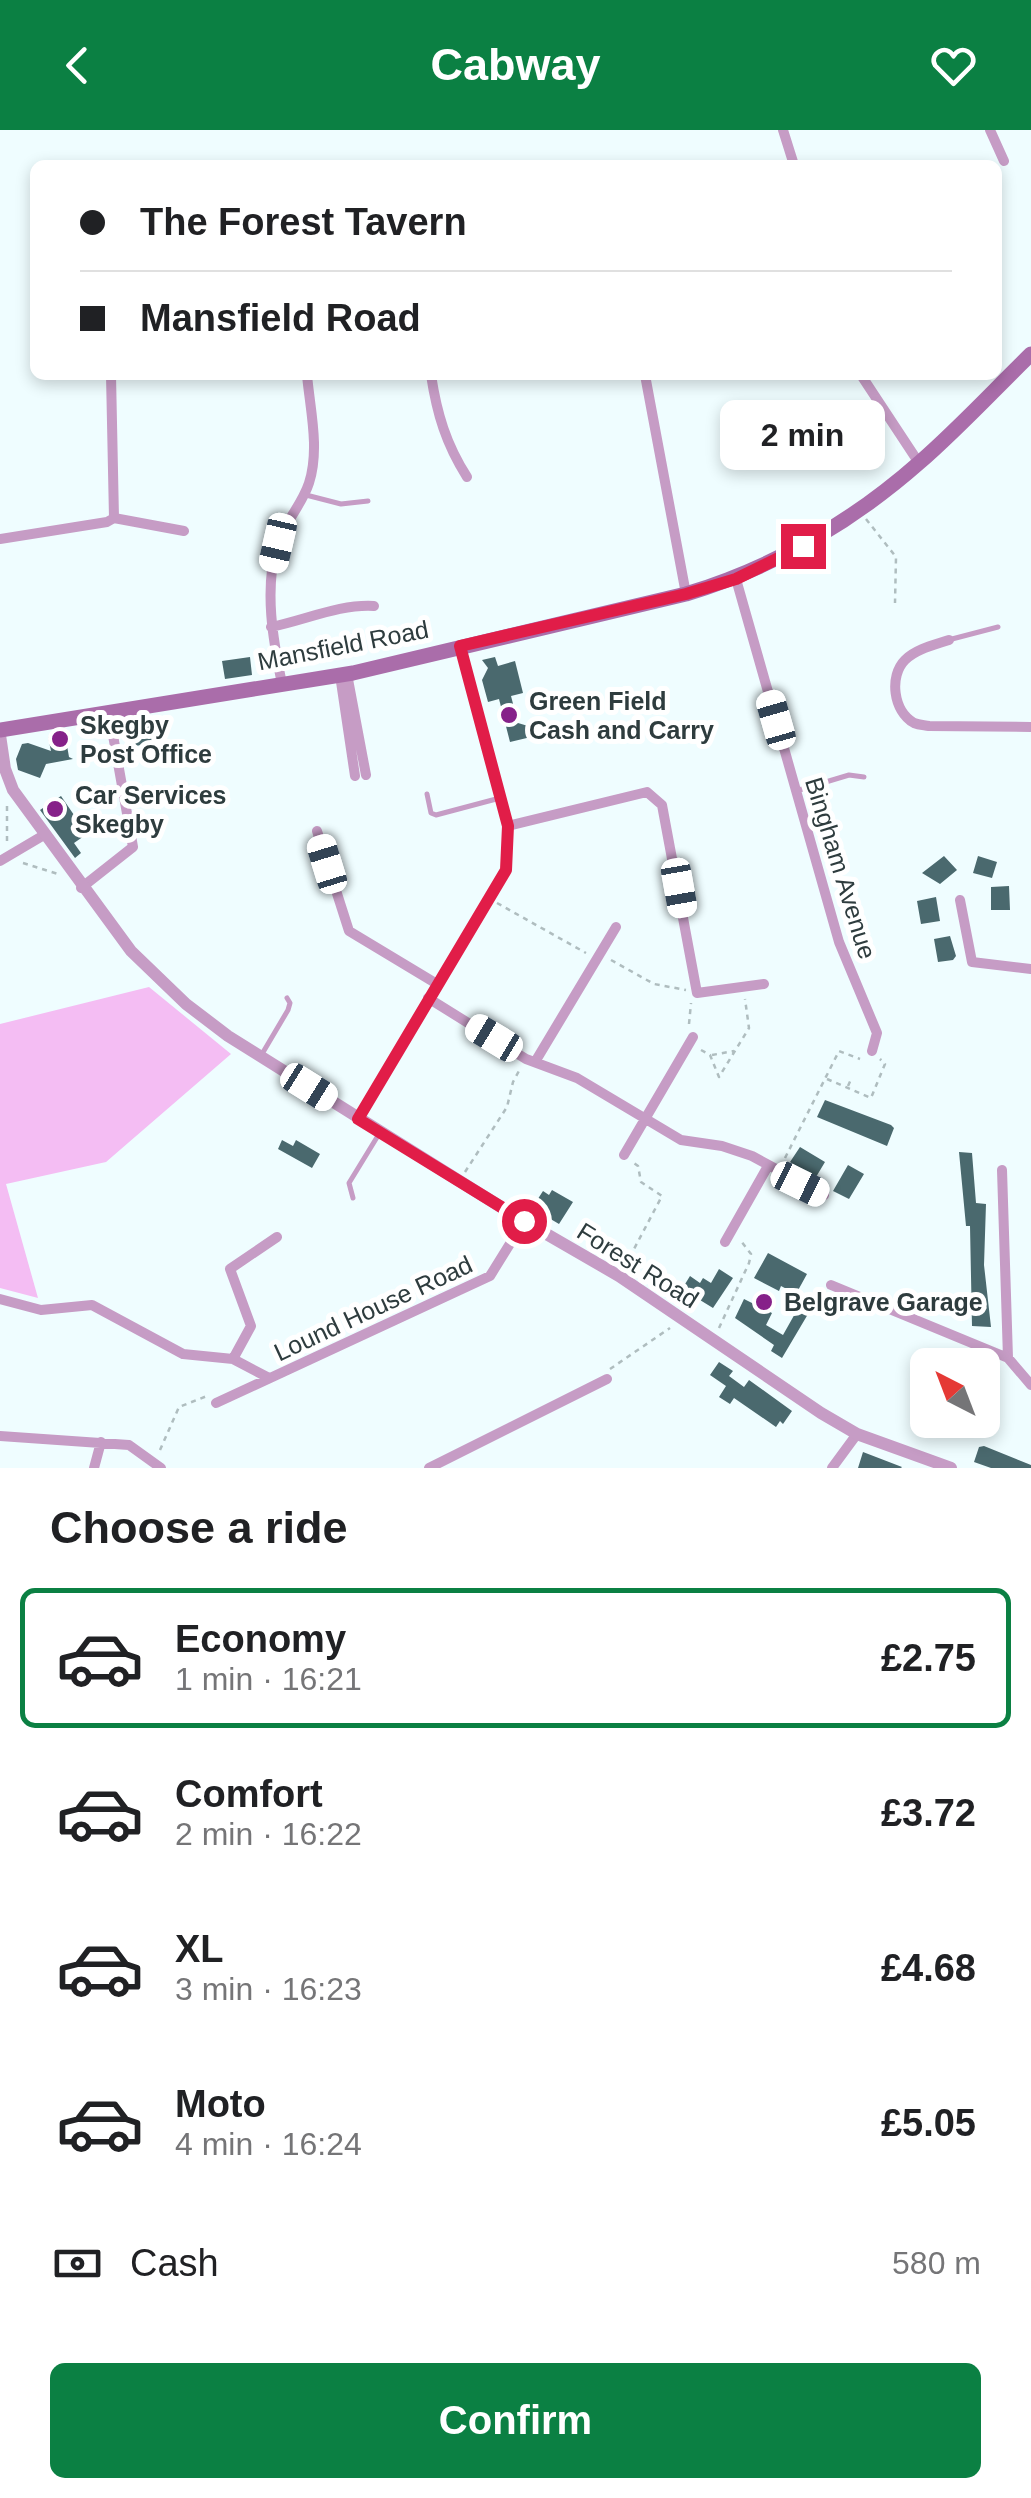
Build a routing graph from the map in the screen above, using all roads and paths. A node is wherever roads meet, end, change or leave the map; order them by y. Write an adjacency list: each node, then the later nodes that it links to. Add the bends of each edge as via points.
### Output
1 (783, 130): 3 (street)
2 (990, 130): 4 (street)
3 (792, 160)
4 (1004, 161)
5 (1031, 354): 11 (main road, Mansfield Road)
6 (111, 380): 16 (street)
7 (308, 380): 13 (street, via 314,445)
8 (432, 380): 12 (street, via 448,447)
9 (646, 380): 20 (street)
10 (864, 380): 11 (street)
11 (919, 464): 15 (main road, Mansfield Road)
12 (467, 478)
13 (303, 494): 14 (lane, via 341,504); 24 (street, via 273,563)
14 (368, 502)
15 (859, 510): 19 (main road, Mansfield Road); 21 (path, via 896,557)
16 (114, 518): 17 (street); 18 (street)
17 (184, 531)
18 (0, 539)
19 (736, 579): 20 (main road, Mansfield Road); 34 (street, Bingham Avenue)
20 (686, 594): 26 (main road, Mansfield Road)
21 (895, 603)
22 (374, 606): 24 (street, via 349,605)
23 (998, 626): 25 (lane)
24 (271, 627): 28 (street)
25 (949, 640): 30 (street, via 900,667 901,710 914,723 930,726)
26 (460, 646): 27 (main road, Mansfield Road); 36 (street)
27 (344, 675): 28 (main road, Mansfield Road); 32 (street)
28 (282, 684): 29 (main road, Mansfield Road)
29 (109, 712): 31 (main road, Mansfield Road); 41 (street, via 133,847)
30 (1031, 727)
31 (0, 732): 39 (street, Forest Road, via 12,790)
32 (360, 776)
33 (864, 777): 34 (lane, via 848,775)
34 (796, 791): 55 (street, Bingham Avenue, via 838,942 877,1033)
35 (428, 794): 36 (lane, via 436,815)
36 (500, 798): 37 (street)
37 (508, 826): 42 (street, via 506,870); 50 (street, via 647,792 662,805)
38 (317, 831): 47 (street, via 348,932)
39 (44, 836): 40 (street); 41 (street, Forest Road)
40 (0, 862)
41 (81, 888): 57 (street, Forest Road, via 130,952 186,1004)
42 (489, 899): 45 (path, via 589,955); 47 (street)
43 (960, 900): 46 (street, via 972,962)
44 (616, 927): 45 (street)
45 (600, 954): 50 (path, via 654,984); 59 (street)
46 (1031, 970)
47 (437, 984): 52 (street)
48 (764, 984): 49 (street)
49 (743, 987): 50 (street); 54 (path, via 749,1028)
50 (698, 993): 53 (path, via 689,1005)
51 (287, 998): 57 (lane, via 288,1010)
52 (428, 998): 59 (street); 63 (street)
53 (691, 1040): 56 (path); 64 (street)
54 (735, 1050): 56 (path); 56 (path, via 719,1077)
55 (872, 1051): 62 (path, via 885,1064 872,1098)
56 (710, 1055)
57 (260, 1057): 63 (street, Forest Road)
58 (860, 1059): 61 (path, via 839,1050)
59 (530, 1060): 64 (street, via 576,1078); 69 (path)
60 (852, 1076): 62 (path)
61 (826, 1078): 62 (path); 67 (path)
62 (848, 1088)
63 (358, 1119): 65 (street, Forest Road)
64 (644, 1119): 66 (street); 67 (street, via 681,1140 722,1146)
65 (380, 1132): 69 (street, Forest Road); 71 (lane, via 350,1184)
66 (624, 1154): 75 (path, via 638,1166 641,1182 662,1196)
67 (772, 1169): 70 (street); 74 (street)
68 (1002, 1170): 80 (street)
69 (459, 1181): 72 (street, Forest Road)
70 (824, 1195)
71 (353, 1198)
72 (524, 1221): 75 (street, Forest Road); 82 (street, Lound House Road, via 490,1276)
73 (277, 1238): 81 (street, via 230,1269 252,1326)
74 (729, 1238): 79 (path, via 751,1254 750,1263)
75 (619, 1276): 78 (street, Forest Road)
76 (831, 1285): 80 (street)
77 (0, 1299): 81 (street, via 41,1310 92,1305 183,1354)
78 (683, 1319): 79 (street, Forest Road); 83 (path, via 606,1372)
79 (713, 1339): 86 (street, Forest Road)
80 (1008, 1358): 84 (street)
81 (233, 1359): 82 (street)
82 (269, 1378): 85 (street, Lound House Road)
83 (608, 1379): 91 (street)
84 (1031, 1384)
85 (216, 1403): 89 (path, via 207,1396 179,1407)
86 (858, 1434): 92 (street); 93 (street, Forest Road)
87 (0, 1436): 88 (street)
88 (101, 1442): 89 (street, via 129,1445); 90 (street)
89 (157, 1465)
90 (94, 1468)
91 (429, 1468)
92 (832, 1468)
93 (951, 1468)

